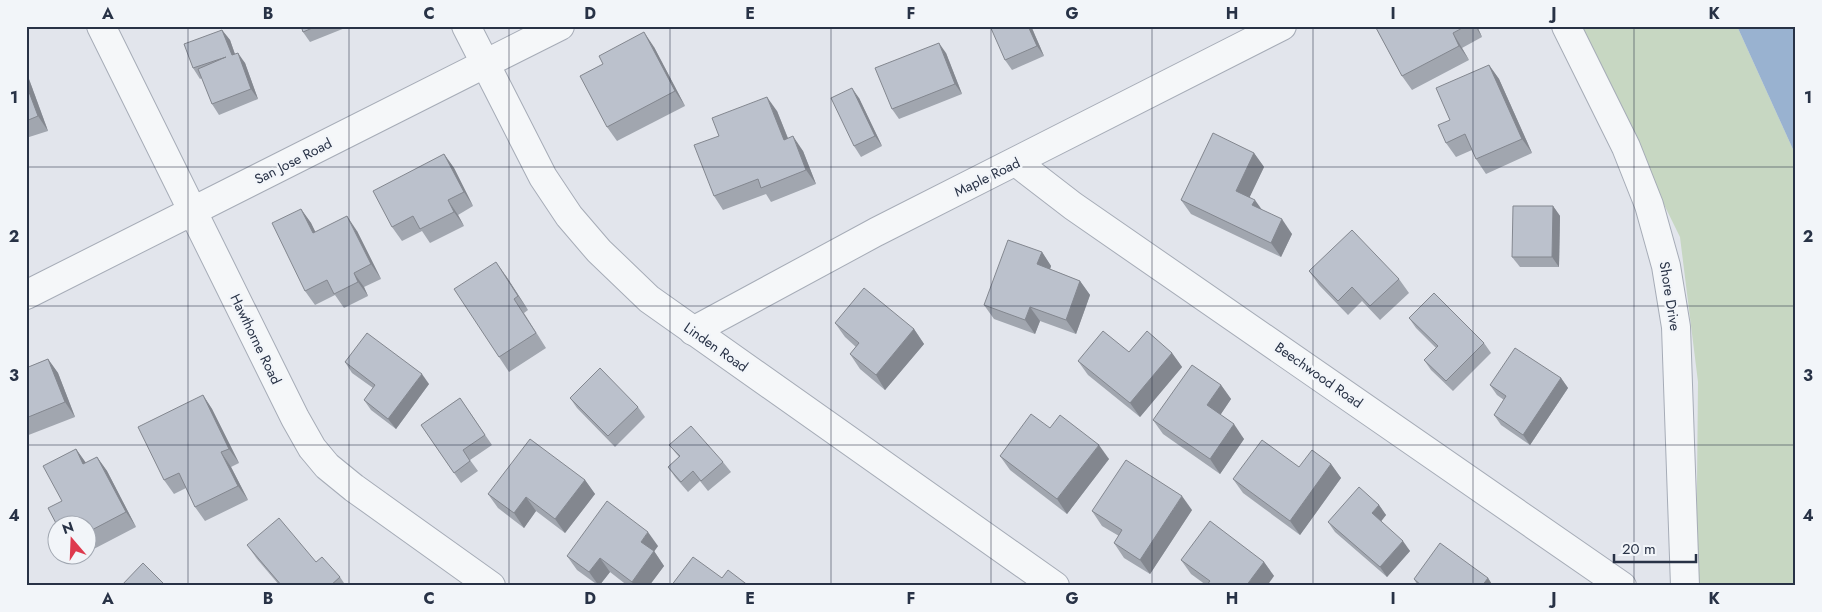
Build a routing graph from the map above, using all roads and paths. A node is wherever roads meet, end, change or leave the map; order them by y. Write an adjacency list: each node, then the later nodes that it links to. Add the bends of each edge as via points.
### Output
1 (101, 26): 8 (street, Hawthorne Road)
2 (466, 26): 6 (street, Linden Road)
3 (560, 26): 6 (street, San Jose Road)
4 (1282, 26): 7 (street, Maple Road)
5 (1566, 26): 14 (street, Shore Drive, via 1626,147 1649,205 1666,266 1676,327)
6 (485, 64): 8 (street, San Jose Road); 10 (street, Linden Road, via 543,177 569,216 599,251 649,299)
7 (1016, 162): 10 (street, Maple Road, via 876,232); 13 (street, Beechwood Road, via 1073,206)
8 (193, 211): 9 (street, San Jose Road); 11 (street, Hawthorne Road, via 312,448 327,466 354,488)
9 (26, 295)
10 (693, 331): 12 (street, Linden Road)
11 (491, 586)
12 (1055, 586)
13 (1622, 586)
14 (1685, 586)

